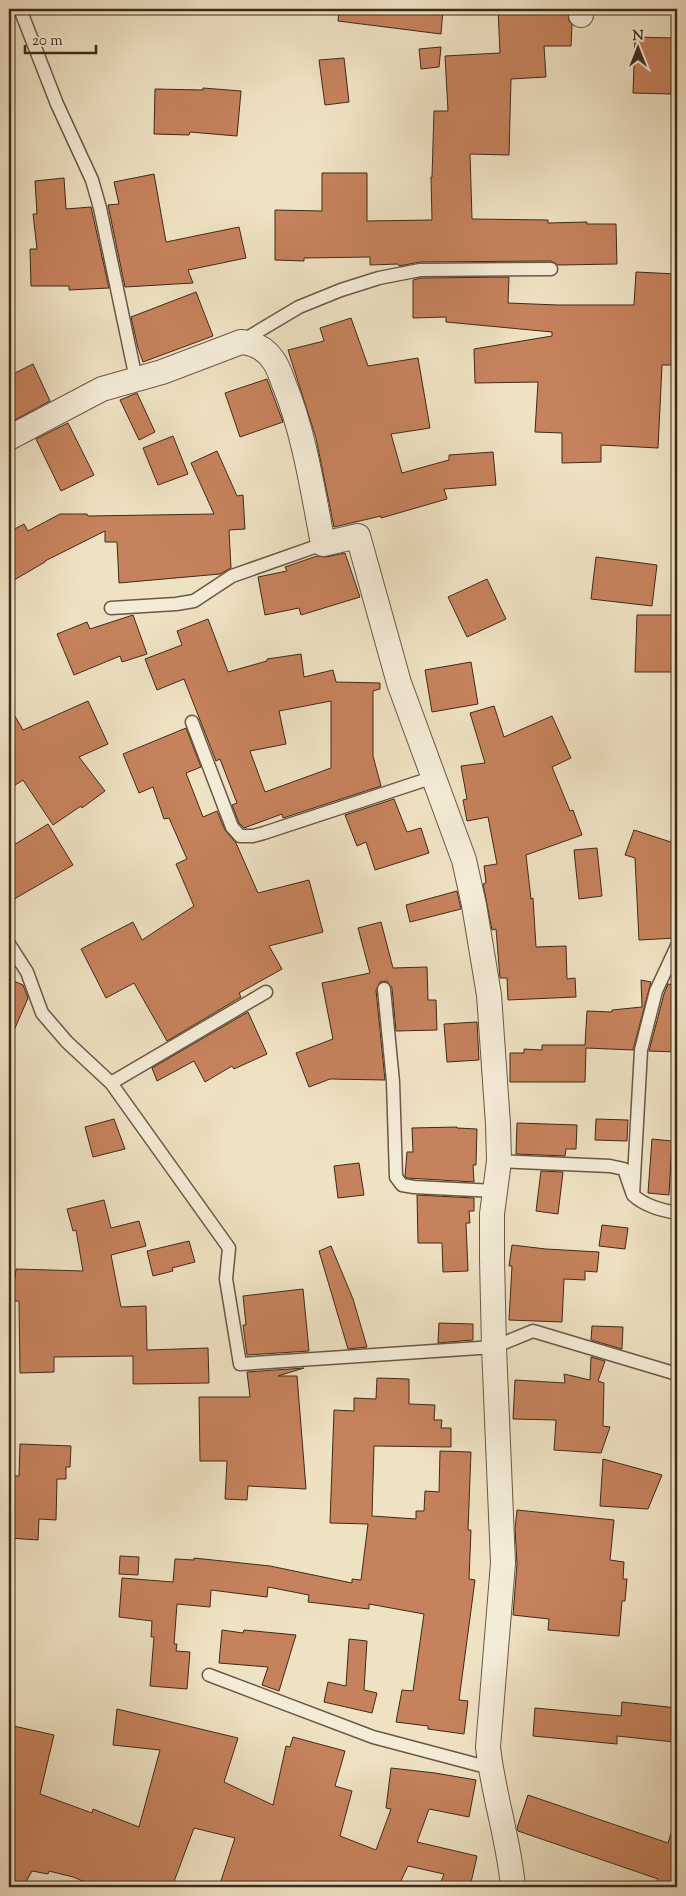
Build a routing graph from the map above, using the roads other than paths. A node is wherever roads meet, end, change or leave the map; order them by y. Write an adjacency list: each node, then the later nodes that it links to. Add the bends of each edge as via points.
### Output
1 (20, 9): 4 (lane, via 57,104 92,180)
2 (551, 269): 3 (lane, via 420,270 380,278 299,307)
3 (241, 342): 4 (street); 6 (street, via 263,349 274,361 292,403)
4 (136, 380): 5 (street, via 102,389)
5 (9, 438)
6 (323, 544): 7 (lane, via 232,576 194,600); 9 (street, via 358,536 399,683)
7 (111, 608)
8 (192, 722): 9 (lane, via 232,827 240,836 264,833)
9 (434, 776): 15 (street, via 464,860 479,932 489,995)
10 (9, 944): 14 (lane, via 27,972 42,1012 67,1042)
11 (677, 946): 17 (lane, via 656,991 641,1050)
12 (384, 989): 16 (lane, via 393,1082 396,1177 402,1185 414,1187)
13 (266, 992): 14 (lane)
14 (111, 1083): 19 (lane, via 229,1248 226,1280 240,1364)
15 (499, 1161): 16 (street); 17 (lane, via 624,1168)
16 (495, 1191): 19 (street, via 492,1214)
17 (633, 1195): 18 (lane, via 641,1202)
18 (677, 1213)
19 (494, 1347): 20 (lane, via 533,1331); 22 (street, via 503,1563 488,1747)
20 (677, 1374)
21 (209, 1675): 22 (lane, via 373,1737)
22 (490, 1768): 23 (street)
23 (513, 1887)

